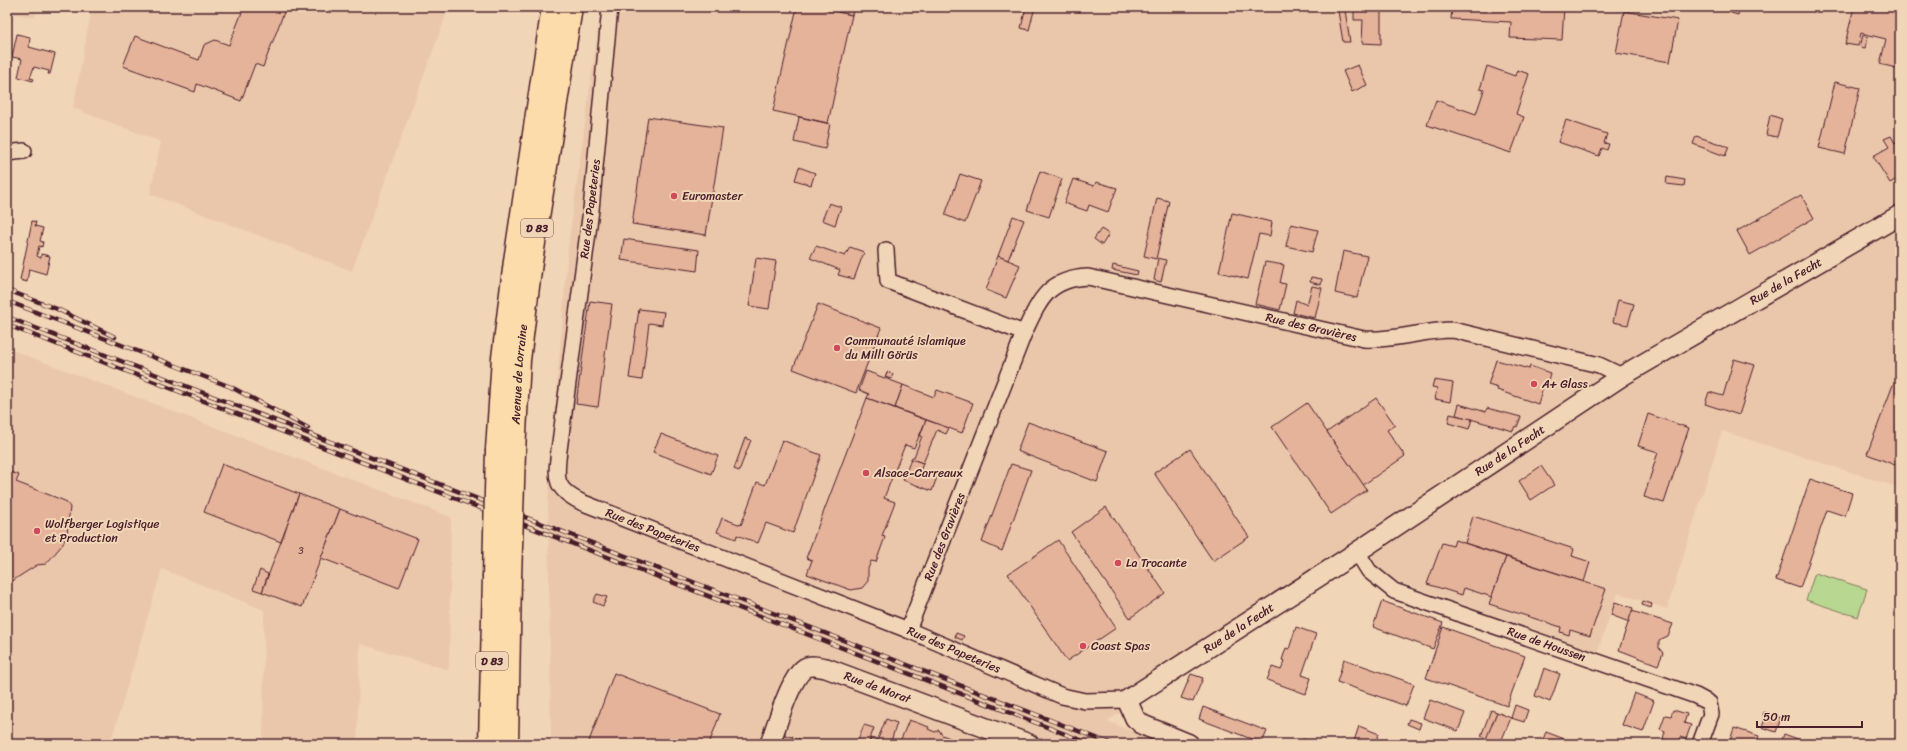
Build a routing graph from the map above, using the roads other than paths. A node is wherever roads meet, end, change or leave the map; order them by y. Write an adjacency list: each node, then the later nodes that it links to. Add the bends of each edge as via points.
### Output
1 (553, 7): 10 (main road, Avenue de Lorraine / D 83, via 503,358)
2 (571, 7): 10 (main road, Avenue de Lorraine / D 83, via 530,270)
3 (610, 7): 13 (street, Rue des Papeteries, via 591,210 556,473 560,488 568,496 581,502)
4 (24, 151): 5 (street)
5 (7, 153)
6 (1900, 215): 9 (street, Rue de la Fecht)
7 (886, 250): 8 (street, via 888,281)
8 (1024, 332): 9 (street, Rue des Gravières, via 1037,305 1051,288 1070,278 1088,277 1364,339 1398,338 1439,330 1467,333 1599,365); 13 (street, Rue des Gravières)
9 (1622, 376): 11 (street, Rue de la Fecht)
10 (506, 451): 12 (main road, Avenue de Lorraine / D 83, bridge)
11 (1358, 552): 14 (street, Rue de la Fecht); 20 (street, Rue de Houssen, via 1369,571 1394,591 1696,696 1709,703 1711,714)
12 (502, 577): 15 (main road, Avenue de Lorraine / D 83); 16 (main road, Avenue de Lorraine / D 83)
13 (908, 630): 14 (street, Rue des Papeteries, via 1062,696 1085,701)
14 (1127, 700): 19 (street, via 1135,718 1143,725)
15 (490, 744)
16 (507, 744)
17 (770, 744): 18 (street, Rue de Morat, via 792,684 805,668 813,666 826,668)
18 (1029, 744)
19 (1189, 744)
20 (1702, 744)

